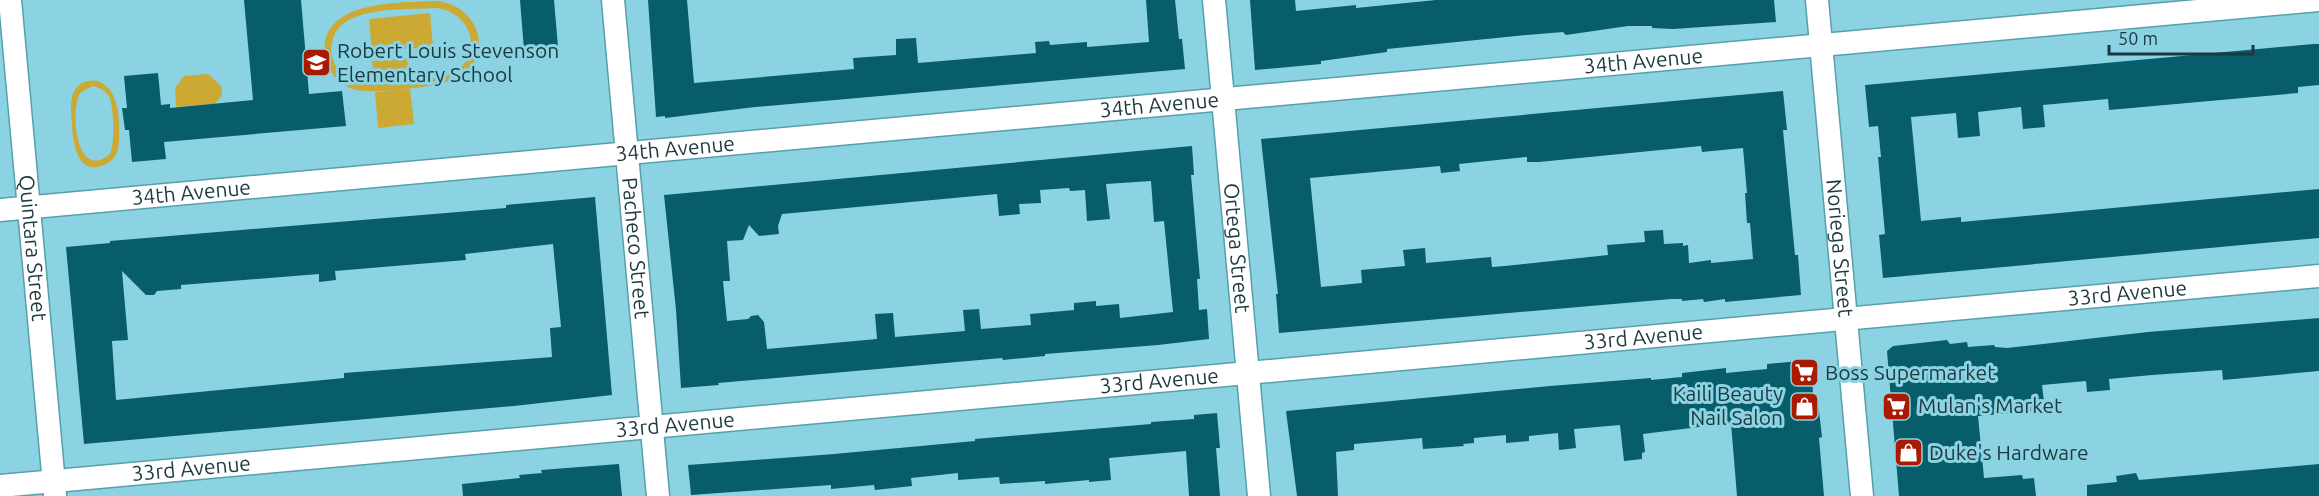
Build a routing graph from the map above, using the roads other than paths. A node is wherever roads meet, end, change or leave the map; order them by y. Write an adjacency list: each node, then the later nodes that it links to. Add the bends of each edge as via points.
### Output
1 (10, 0): 9 (street, Quintara Street)
2 (613, 0): 8 (street, Pacheco Street)
3 (1214, 0): 7 (street, Ortega Street)
4 (1817, 0): 6 (street, Noriega Street)
5 (2319, 0): 6 (street, 34th Avenue)
6 (1821, 46): 7 (street, 34th Avenue); 12 (street, Noriega Street)
7 (1223, 99): 8 (street, 34th Avenue); 13 (street, Ortega Street)
8 (627, 153): 9 (street, 34th Avenue); 14 (street, Pacheco Street)
9 (29, 207): 10 (street, 34th Avenue); 16 (street, Quintara Street)
10 (0, 210)
11 (2319, 276): 12 (street, 33rd Avenue)
12 (1846, 318): 13 (street, 33rd Avenue); 19 (street, Noriega Street)
13 (1248, 373): 14 (street, 33rd Avenue); 18 (street, Ortega Street)
14 (652, 427): 16 (street, 33rd Avenue); 17 (street, Pacheco Street)
15 (0, 486): 16 (street, 33rd Avenue)
16 (55, 488)
17 (658, 496)
18 (1259, 496)
19 (1862, 496)

